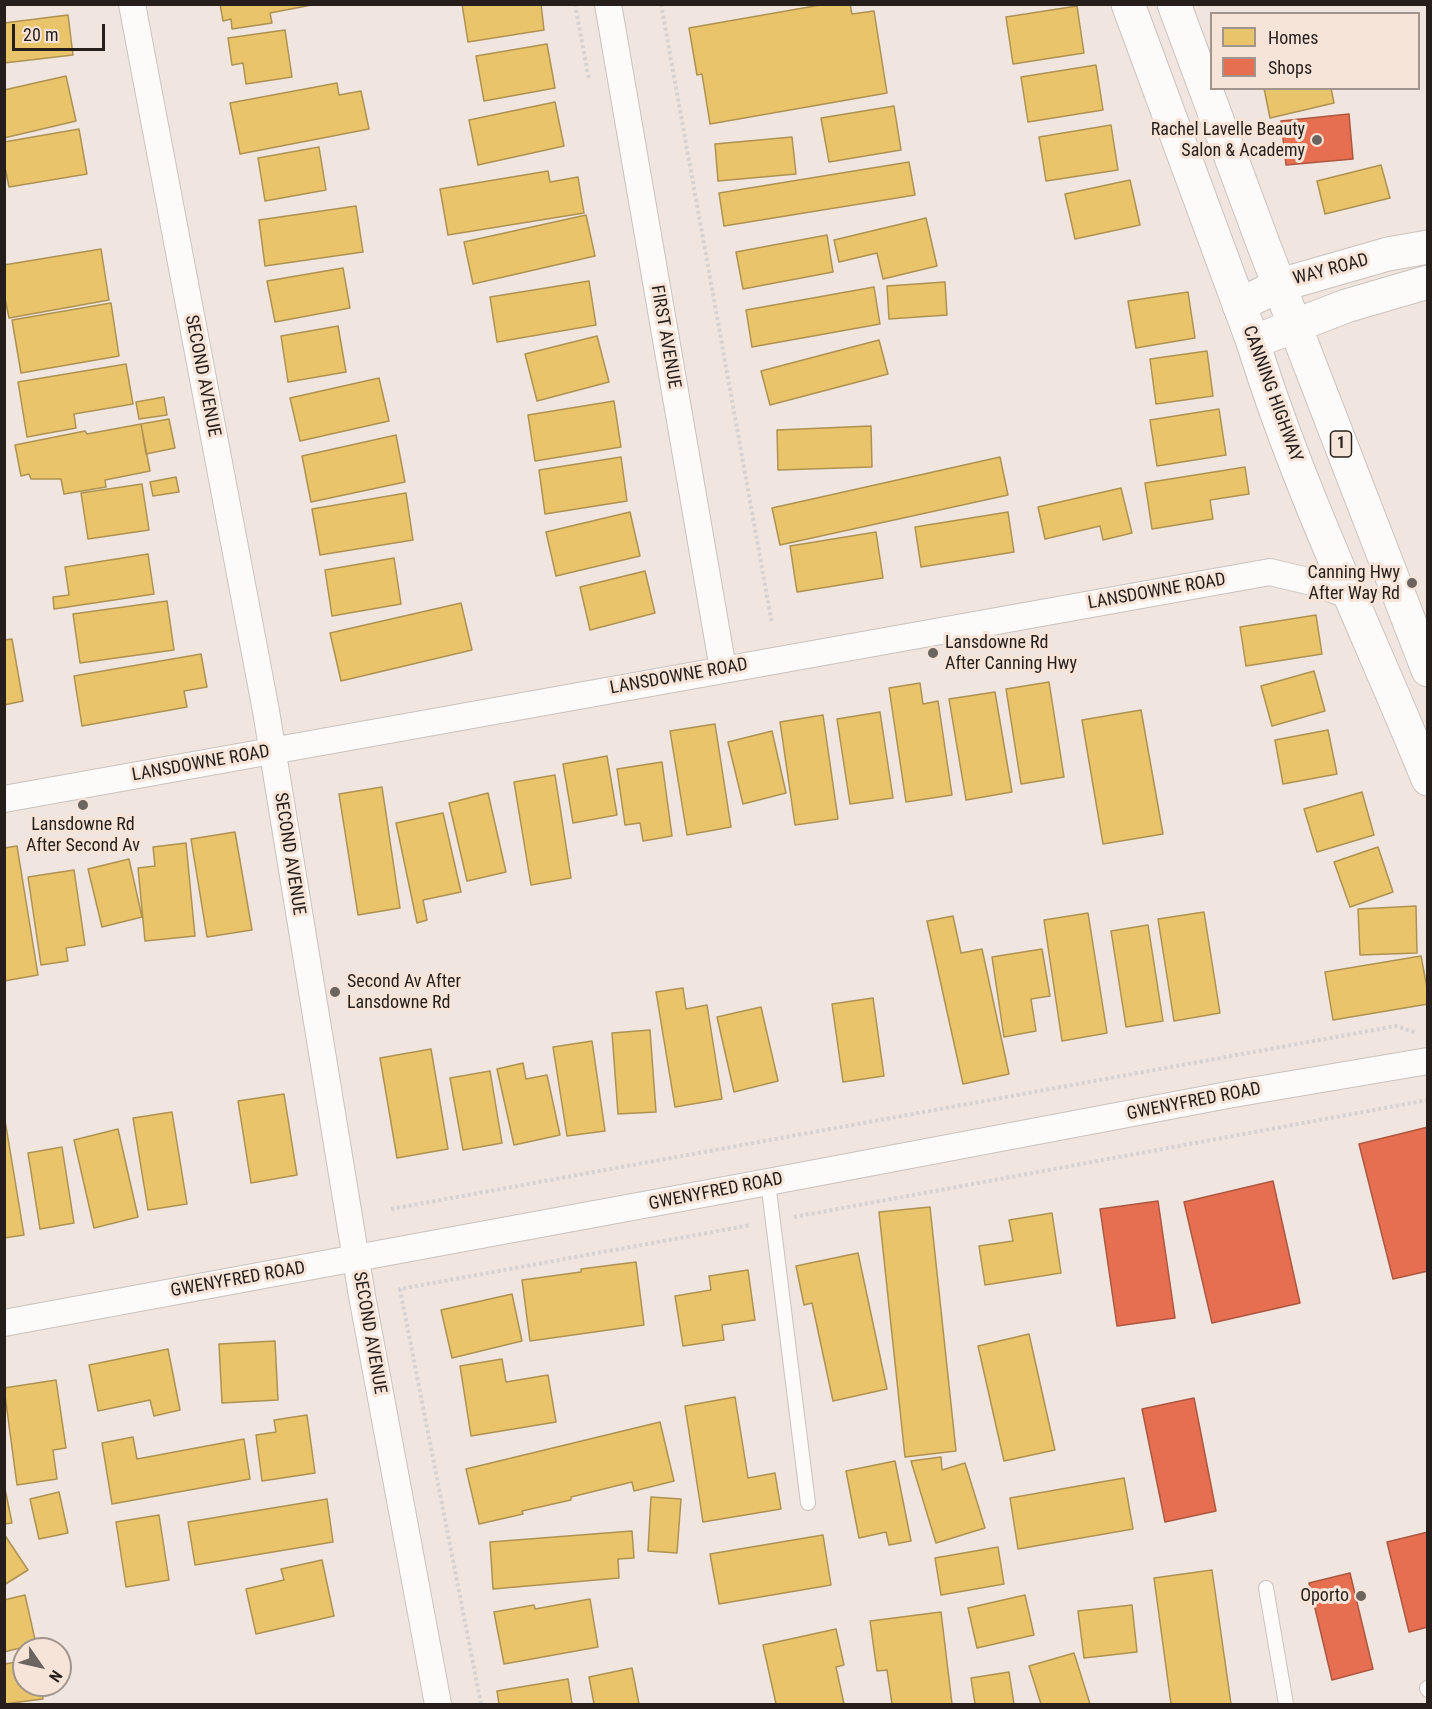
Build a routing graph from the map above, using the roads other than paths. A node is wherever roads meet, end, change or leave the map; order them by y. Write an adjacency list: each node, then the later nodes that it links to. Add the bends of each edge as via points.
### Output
1 (132, 4): 14 (street, SECOND AVENUE)
2 (608, 4): 12 (street, FIRST AVENUE)
3 (1128, 4): 8 (main road, CANNING HIGHWAY)
4 (1174, 4): 7 (main road, 1)
5 (1428, 248): 7 (main road, WAY ROAD, via 1388,254)
6 (1428, 282): 9 (main road, WAY ROAD)
7 (1280, 285): 8 (main road, WAY ROAD); 9 (main road, 1)
8 (1239, 305): 10 (main road, CANNING HIGHWAY)
9 (1296, 325): 10 (main road, WAY ROAD); 13 (main road, 1)
10 (1253, 342): 11 (main road, CANNING HIGHWAY)
11 (1351, 596): 12 (street, LANSDOWNE ROAD, via 1270,572); 15 (main road, CANNING HIGHWAY)
12 (723, 669): 14 (street, LANSDOWNE ROAD)
13 (1428, 670)
14 (272, 751): 16 (street, LANSDOWNE ROAD); 19 (street, SECOND AVENUE)
15 (1428, 779)
16 (4, 799)
17 (1428, 1061): 18 (street, GWENYFRED ROAD)
18 (768, 1182): 19 (street, GWENYFRED ROAD); 21 (lane)
19 (356, 1259): 20 (street, GWENYFRED ROAD); 23 (street, SECOND AVENUE)
20 (4, 1323)
21 (808, 1503)
22 (1266, 1588): 24 (lane)
23 (438, 1704)
24 (1286, 1704)

